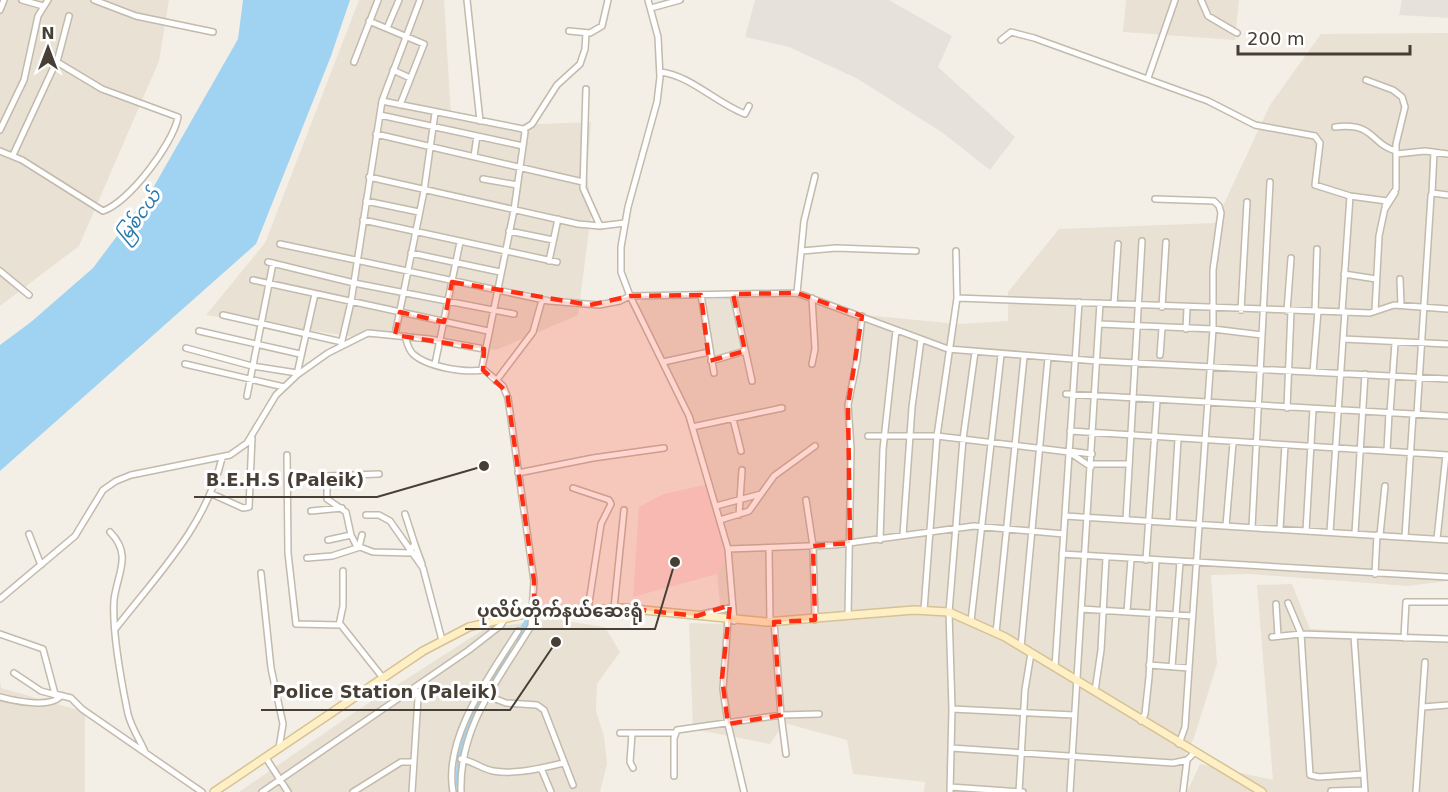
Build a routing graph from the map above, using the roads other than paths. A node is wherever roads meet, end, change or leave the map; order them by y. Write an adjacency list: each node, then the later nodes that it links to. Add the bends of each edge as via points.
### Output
1 (4, 0): 16 (street)
2 (22, 0): 14 (street)
3 (48, 0): 14 (street)
4 (94, 0): 21 (street, via 136,16)
5 (378, 0): 18 (street)
6 (399, 0): 19 (street)
7 (420, 0): 24 (street)
8 (467, 0): 39 (street)
9 (608, 0): 22 (street, via 604,24)
10 (648, 0): 15 (street)
11 (680, 0): 15 (street)
12 (1175, 0): 31 (street)
13 (1201, 0): 23 (street, via 1208,16)
14 (43, 6): 43 (street, via 24,80)
15 (651, 8): 29 (street)
16 (0, 10)
17 (69, 16): 26 (street)
18 (369, 21): 19 (street); 27 (street)
19 (387, 28): 24 (street)
20 (569, 31): 22 (street)
21 (213, 32)
22 (586, 33): 42 (street, via 579,64 557,85 532,124)
23 (1237, 33)
24 (406, 35): 28 (street); 30 (street, via 424,44)
25 (1002, 40): 31 (street, via 1011,32)
26 (57, 62): 52 (street); 52 (street, via 102,89 178,120 132,191 104,211)
27 (354, 62)
28 (393, 69): 30 (street); 34 (street)
29 (660, 72): 36 (street, via 675,75 745,114); 75 (street, via 657,102 640,154)
30 (410, 78): 35 (street)
31 (1148, 78): 65 (street, via 1221,106 1255,125 1318,138 1315,185)
32 (1366, 80): 50 (street, via 1384,85 1404,101)
33 (586, 88): 58 (street)
34 (382, 101): 35 (street); 38 (street)
35 (400, 105): 37 (street)
36 (749, 106)
37 (435, 113): 39 (street); 40 (street)
38 (380, 115): 40 (street); 44 (street)
39 (480, 121): 42 (street)
40 (434, 127): 45 (street); 46 (street)
41 (1335, 127): 50 (street, via 1361,128)
42 (524, 129): 47 (street)
43 (0, 130)
44 (376, 134): 46 (street); 56 (street)
45 (477, 136): 47 (street); 53 (street)
46 (431, 146): 53 (street); 61 (street)
47 (523, 146): 54 (street)
48 (0, 151): 52 (street)
49 (1434, 152): 50 (street); 51 (street); 63 (street)
50 (1396, 153): 62 (street)
51 (1448, 154)
52 (13, 155)
53 (474, 156): 54 (street)
54 (520, 166): 58 (street); 60 (street)
55 (815, 176): 87 (street, via 804,221)
56 (369, 177): 61 (street); 67 (street)
57 (483, 179): 60 (street)
58 (583, 182): 76 (street, via 585,196)
59 (1270, 182): 131 (street)
60 (518, 185): 70 (street)
61 (424, 191): 70 (street); 72 (street)
62 (1395, 193): 68 (street); 71 (street)
63 (1432, 193): 64 (street); 125 (street)
64 (1448, 195)
65 (1350, 196): 68 (street); 99 (street)
66 (1155, 199): 127 (street, via 1208,200 1219,206)
67 (366, 201): 72 (street); 74 (street)
68 (1387, 201): 71 (street)
69 (1247, 202): 130 (street)
70 (514, 210): 73 (street); 77 (street)
71 (1384, 210): 100 (street)
72 (419, 212): 78 (street)
73 (558, 219): 76 (street); 79 (street)
74 (363, 220): 78 (street); 92 (street)
75 (625, 223): 76 (street); 113 (street, via 620,261)
76 (600, 226)
77 (509, 231): 79 (street); 86 (street)
78 (415, 232): 81 (street); 90 (street)
79 (553, 240): 93 (street)
80 (1142, 241): 123 (street)
81 (460, 242): 86 (street); 94 (street)
82 (1166, 242): 124 (street)
83 (280, 244): 92 (street)
84 (1118, 244): 121 (street)
85 (1317, 249): 133 (street)
86 (504, 251): 93 (street); 98 (street)
87 (802, 251): 88 (street); 108 (street)
88 (916, 251)
89 (956, 251): 115 (street)
90 (411, 253): 94 (street); 97 (street)
91 (1291, 258): 132 (street)
92 (357, 261): 97 (street); 104 (street)
93 (549, 261): 95 (street)
94 (456, 262): 98 (street); 103 (street)
95 (556, 262)
96 (0, 271): 111 (street)
97 (408, 272): 103 (street); 107 (street)
98 (500, 272): 106 (street)
99 (1344, 274): 100 (street); 136 (street)
100 (1376, 279): 134 (street)
101 (1400, 279): 122 (street)
102 (253, 280): 105 (street)
103 (452, 282): 106 (street); 118 (street)
104 (354, 283): 105 (street, via 271,262); 107 (street); 117 (street)
105 (268, 284): 109 (street); 141 (street)
106 (496, 290): 116 (street); 129 (street)
107 (403, 293): 118 (street); 135 (street)
108 (797, 293): 110 (street); 114 (street)
109 (315, 294): 117 (street); 150 (street)
110 (734, 294): 112 (street); 165 (street)
111 (29, 295)
112 (700, 295): 113 (street); 166 (street)
113 (630, 296): 116 (street, via 590,305); 176 (street)
114 (812, 298): 139 (street); 180 (street)
115 (957, 298): 119 (street); 164 (street)
116 (542, 300): 195 (street, via 534,332)
117 (351, 302): 135 (street); 159 (street)
118 (448, 302): 129 (street); 140 (street)
119 (1079, 302): 120 (street); 173 (street)
120 (1100, 303): 121 (street); 142 (street)
121 (1114, 304): 123 (street)
122 (1401, 305): 125 (street); 134 (street)
123 (1139, 306): 124 (street); 143 (street)
124 (1162, 307): 126 (street)
125 (1425, 307): 128 (street); 160 (street)
126 (1187, 308): 127 (street); 145 (street)
127 (1213, 309): 130 (street); 146 (street)
128 (1448, 309)
129 (492, 310): 137 (street); 149 (street)
130 (1242, 310): 131 (street)
131 (1263, 310): 132 (street); 152 (street)
132 (1289, 311): 133 (street); 185 (street)
133 (1316, 311): 136 (street); 186 (street)
134 (1375, 311): 136 (street)
135 (399, 312): 140 (street); 151 (street)
136 (1343, 312): 154 (street)
137 (514, 314)
138 (223, 315): 141 (street)
139 (862, 316): 147 (street); 294 (street, via 848,405)
140 (444, 322): 149 (street); 156 (street)
141 (259, 323): 150 (street); 158 (street)
142 (1100, 324): 143 (street); 175 (street)
143 (1139, 327): 144 (street); 177 (street)
144 (1162, 328): 145 (street); 170 (street)
145 (1186, 328): 146 (street)
146 (1212, 329): 152 (street); 182 (street)
147 (896, 330): 155 (street); 220 (street)
148 (199, 331): 158 (street)
149 (488, 331): 163 (street)
150 (304, 334): 159 (street); 168 (street)
151 (395, 335): 153 (street); 159 (street, via 368,333)
152 (1262, 335): 184 (street)
153 (405, 336): 156 (street); 179 (street, via 412,353)
154 (1343, 339): 157 (street); 188 (street)
155 (921, 340): 164 (street); 217 (street)
156 (440, 341): 163 (street); 179 (street)
157 (1395, 343): 160 (street); 191 (street)
158 (255, 344): 168 (street); 181 (street)
159 (341, 344): 189 (street)
160 (1423, 344): 161 (street); 192 (street)
161 (1448, 344)
162 (186, 348): 181 (street)
163 (484, 349): 183 (street)
164 (948, 349): 167 (street); 221 (street)
165 (745, 351): 174 (street); 196 (street)
166 (708, 352): 174 (street); 176 (street)
167 (975, 352): 169 (street); 224 (street)
168 (300, 354): 189 (street)
169 (1001, 355): 171 (street); 227 (street)
170 (1160, 355)
171 (1024, 357): 172 (street); 232 (street)
172 (1048, 358): 173 (street); 236 (street)
173 (1075, 360): 175 (street); 198 (street)
174 (711, 361): 187 (street)
175 (1098, 361): 177 (street); 200 (street)
176 (663, 362): 214 (street)
177 (1136, 363): 182 (street); 201 (street)
178 (185, 364): 194 (street)
179 (435, 364): 183 (street)
180 (812, 364)
181 (252, 366): 189 (street); 194 (street)
182 (1208, 368): 184 (street); 203 (street)
183 (483, 370): 195 (street)
184 (1261, 370): 185 (street); 204 (street)
185 (1288, 371): 186 (street); 206 (street)
186 (1313, 372): 188 (street)
187 (714, 373)
188 (1340, 373): 190 (street); 208 (street)
189 (297, 374): 197 (street)
190 (1365, 374): 191 (street); 209 (street)
191 (1393, 377): 192 (street); 210 (street)
192 (1419, 378): 193 (street); 211 (street)
193 (1448, 379)
194 (249, 380): 197 (street); 199 (street)
195 (496, 381): 249 (street, via 507,392)
196 (752, 381)
197 (284, 387): 222 (street)
198 (1069, 394): 200 (street); 215 (street)
199 (247, 396)
200 (1095, 397): 201 (street); 216 (street)
201 (1134, 399): 202 (street); 218 (street)
202 (1158, 401): 203 (street); 223 (street)
203 (1206, 404): 204 (street); 226 (street)
204 (1259, 407): 206 (street); 229 (street)
205 (782, 408): 213 (street)
206 (1287, 408): 207 (street)
207 (1313, 409): 208 (street); 233 (street)
208 (1338, 410): 209 (street); 235 (street)
209 (1364, 412): 210 (street); 237 (street)
210 (1390, 413): 211 (street); 240 (street)
211 (1415, 414): 212 (street); 241 (street)
212 (1448, 416)
213 (733, 419): 214 (street); 238 (street)
214 (692, 427): 257 (street)
215 (1070, 431): 216 (street); 239 (street)
216 (1092, 432): 218 (street); 242 (street)
217 (910, 435): 220 (street); 221 (street); 287 (street)
218 (1131, 435): 223 (street); 246 (street)
219 (868, 436): 220 (street)
220 (885, 436): 292 (street)
221 (937, 436): 224 (street); 277 (street)
222 (252, 437): 245 (street); 253 (street, via 249,507)
223 (1155, 437): 225 (street); 268 (street)
224 (963, 439): 227 (street); 273 (street)
225 (1178, 439): 226 (street); 269 (street)
226 (1203, 441): 228 (street); 270 (street)
227 (990, 443): 232 (street); 271 (street)
228 (1233, 443): 229 (street); 272 (street)
229 (1257, 444): 230 (street); 274 (street)
230 (1285, 445): 233 (street); 276 (street)
231 (815, 446): 254 (street, via 774,476)
232 (1015, 447): 236 (street); 275 (street)
233 (1310, 447): 235 (street); 279 (street)
234 (664, 448): 249 (street)
235 (1334, 448): 237 (street); 281 (street)
236 (1040, 450): 239 (street); 278 (street)
237 (1362, 450): 240 (street); 284 (street)
238 (741, 451)
239 (1069, 451): 242 (street); 247 (street); 264 (street)
240 (1387, 451): 241 (street)
241 (1411, 453): 244 (street); 289 (street)
242 (1092, 454): 247 (street)
243 (287, 455): 337 (street, via 288,553 296,624)
244 (1447, 455): 290 (street)
245 (222, 458): 253 (street); 309 (street, via 116,481 104,490 80,531)
246 (1129, 464): 247 (street); 266 (street)
247 (1091, 465): 265 (street)
248 (742, 470): 255 (street)
249 (518, 473): 326 (street, via 534,581)
250 (379, 474): 258 (street, via 328,475 327,498)
251 (1385, 486): 288 (street)
252 (573, 488): 320 (street, via 611,504 601,524)
253 (212, 494): 338 (street, via 190,532)
254 (761, 494): 255 (street); 263 (street, via 754,506)
255 (741, 498): 257 (street); 263 (street)
256 (806, 500): 295 (street)
257 (716, 506): 267 (street)
258 (339, 507): 260 (street); 285 (street, via 346,512)
259 (624, 510): 319 (street)
260 (311, 511)
261 (405, 514): 298 (street)
262 (366, 515): 298 (street, via 379,515 390,521)
263 (739, 515): 267 (street)
264 (1065, 516): 265 (street); 283 (street)
265 (1088, 517): 266 (street); 301 (street)
266 (1126, 519): 268 (street)
267 (720, 520): 299 (street)
268 (1149, 521): 269 (street); 305 (street)
269 (1173, 522): 270 (street)
270 (1199, 524): 272 (street); 308 (street)
271 (981, 526): 273 (street); 275 (street); 335 (street)
272 (1226, 526): 274 (street)
273 (955, 527): 277 (street); 324 (street)
274 (1252, 527): 276 (street)
275 (1007, 529): 278 (street); 340 (street)
276 (1280, 529): 279 (street)
277 (929, 530): 287 (street); 322 (street)
278 (1033, 531): 283 (street); 347 (street)
279 (1306, 531): 281 (street)
280 (110, 532): 338 (street, via 124,559 114,602)
281 (1330, 532): 284 (street)
282 (29, 534): 309 (street)
283 (1064, 534): 300 (street)
284 (1355, 534): 288 (street)
285 (351, 535): 291 (street); 296 (street)
286 (362, 535): 296 (street)
287 (903, 535): 292 (street)
288 (1379, 535): 289 (street); 312 (street)
289 (1405, 537): 290 (street)
290 (1437, 539): 293 (street)
291 (328, 540)
292 (880, 540): 294 (street)
293 (1448, 540)
294 (850, 543): 295 (street); 330 (street)
295 (813, 546): 297 (street); 334 (street)
296 (358, 547): 298 (street, via 373,552); 302 (street, via 332,556)
297 (769, 548): 299 (street); 336 (street)
298 (412, 549): 346 (street, via 422,566)
299 (728, 549): 318 (street)
300 (1062, 554): 301 (street); 351 (street)
301 (1085, 556): 303 (street); 321 (street)
302 (307, 558)
303 (1106, 558): 304 (street); 323 (street)
304 (1131, 559): 305 (street); 325 (street)
305 (1146, 560): 306 (street)
306 (1156, 561): 307 (street); 327 (street)
307 (1180, 562): 308 (street); 328 (street)
308 (1196, 563): 312 (street); 331 (street)
309 (41, 565): 314 (street)
310 (343, 571): 337 (street)
311 (261, 573): 376 (street, via 271,668 284,724)
312 (1375, 574): 313 (street)
313 (1448, 577)
314 (0, 599)
315 (1448, 602): 344 (street, via 1406,602)
316 (1288, 603): 342 (street)
317 (1276, 604): 342 (street, via 1275,637)
318 (733, 607): 329 (street); 333 (street)
319 (614, 608): 320 (street); 329 (street)
320 (588, 609): 326 (street)
321 (1081, 609): 323 (street); 356 (street)
322 (924, 610): 324 (street); 330 (street)
323 (1103, 611): 325 (street); 358 (street)
324 (948, 612): 335 (street); 364 (street)
325 (1127, 612): 327 (street)
326 (534, 613): 332 (street); 360 (street, via 531,626)
327 (1153, 614): 328 (street); 350 (street)
328 (1176, 615): 331 (street); 352 (street)
329 (697, 616): 333 (street)
330 (848, 616): 334 (street)
331 (1193, 616): 353 (street)
332 (506, 617): 346 (street, via 477,624); 357 (street, via 501,625)
333 (731, 620): 336 (street); 370 (street, via 722,678)
334 (815, 620): 336 (street)
335 (971, 621): 340 (street)
336 (772, 622): 367 (street)
337 (339, 625): 355 (street)
338 (116, 628): 378 (street, via 128,715)
339 (518, 631): 394 (street, via 459,731)
340 (996, 633): 347 (street)
341 (0, 634): 359 (street, via 43,649)
342 (1300, 634): 343 (street); 392 (street, via 1310,775)
343 (1354, 636): 344 (street); 390 (street)
344 (1404, 638): 345 (street)
345 (1448, 639)
346 (442, 640): 355 (street)
347 (1021, 647): 348 (street)
348 (1031, 653): 351 (street); 365 (street)
349 (1425, 662): 363 (street)
350 (1149, 665): 352 (street); 369 (street)
351 (1055, 667): 356 (street)
352 (1172, 667): 353 (street)
353 (1189, 668): 374 (street, via 1185,727)
354 (14, 673): 359 (street, via 47,694)
355 (383, 678): 376 (street)
356 (1077, 680): 358 (street); 368 (street)
357 (415, 687): 385 (street, via 418,698); 393 (street)
358 (1095, 692): 369 (street)
359 (58, 696): 361 (street, via 45,702); 378 (street, via 71,698)
360 (488, 696): 383 (street, via 472,722); 386 (street, via 506,703 540,707)
361 (0, 697)
362 (1448, 705): 363 (street)
363 (1423, 707): 413 (street)
364 (952, 709): 365 (street); 375 (street)
365 (1024, 712): 368 (street); 377 (street)
366 (819, 714): 367 (street)
367 (781, 715): 370 (street); 380 (street)
368 (1074, 715): 381 (street)
369 (1141, 721): 374 (street)
370 (728, 724): 373 (street, via 685,727); 408 (street)
371 (620, 733): 372 (street)
372 (632, 733): 373 (street); 388 (street)
373 (675, 733): 391 (street)
374 (1179, 744): 379 (street)
375 (951, 748): 377 (street); 396 (street)
376 (278, 749): 382 (street)
377 (1023, 752): 381 (street); 409 (street)
378 (146, 753): 399 (street)
379 (1194, 753): 384 (street); 397 (street)
380 (786, 754)
381 (1072, 754): 384 (street, via 1173,764); 410 (street)
382 (266, 758): 393 (street); 400 (street)
383 (462, 759): 387 (street, via 491,771); 389 (street)
384 (1187, 760): 411 (street)
385 (414, 762): 403 (street, via 401,762); 404 (street)
386 (564, 763): 387 (street); 395 (street)
387 (541, 768): 407 (street)
388 (633, 768)
389 (459, 774): 394 (street); 406 (street)
390 (1364, 774): 392 (street); 398 (street)
391 (674, 776)
392 (1330, 776): 412 (street)
393 (280, 780): 401 (street); 402 (street)
394 (452, 780): 405 (street)
395 (573, 785)
396 (950, 790): 409 (street)
397 (1259, 791)
398 (1365, 791): 412 (street)
399 (202, 792)
400 (214, 792)
401 (262, 792)
402 (288, 792)
403 (353, 792)
404 (412, 792)
405 (453, 792)
406 (461, 792)
407 (550, 792)
408 (744, 792)
409 (1021, 792)
410 (1070, 792)
411 (1183, 792)
412 (1331, 792)
413 (1416, 792)

